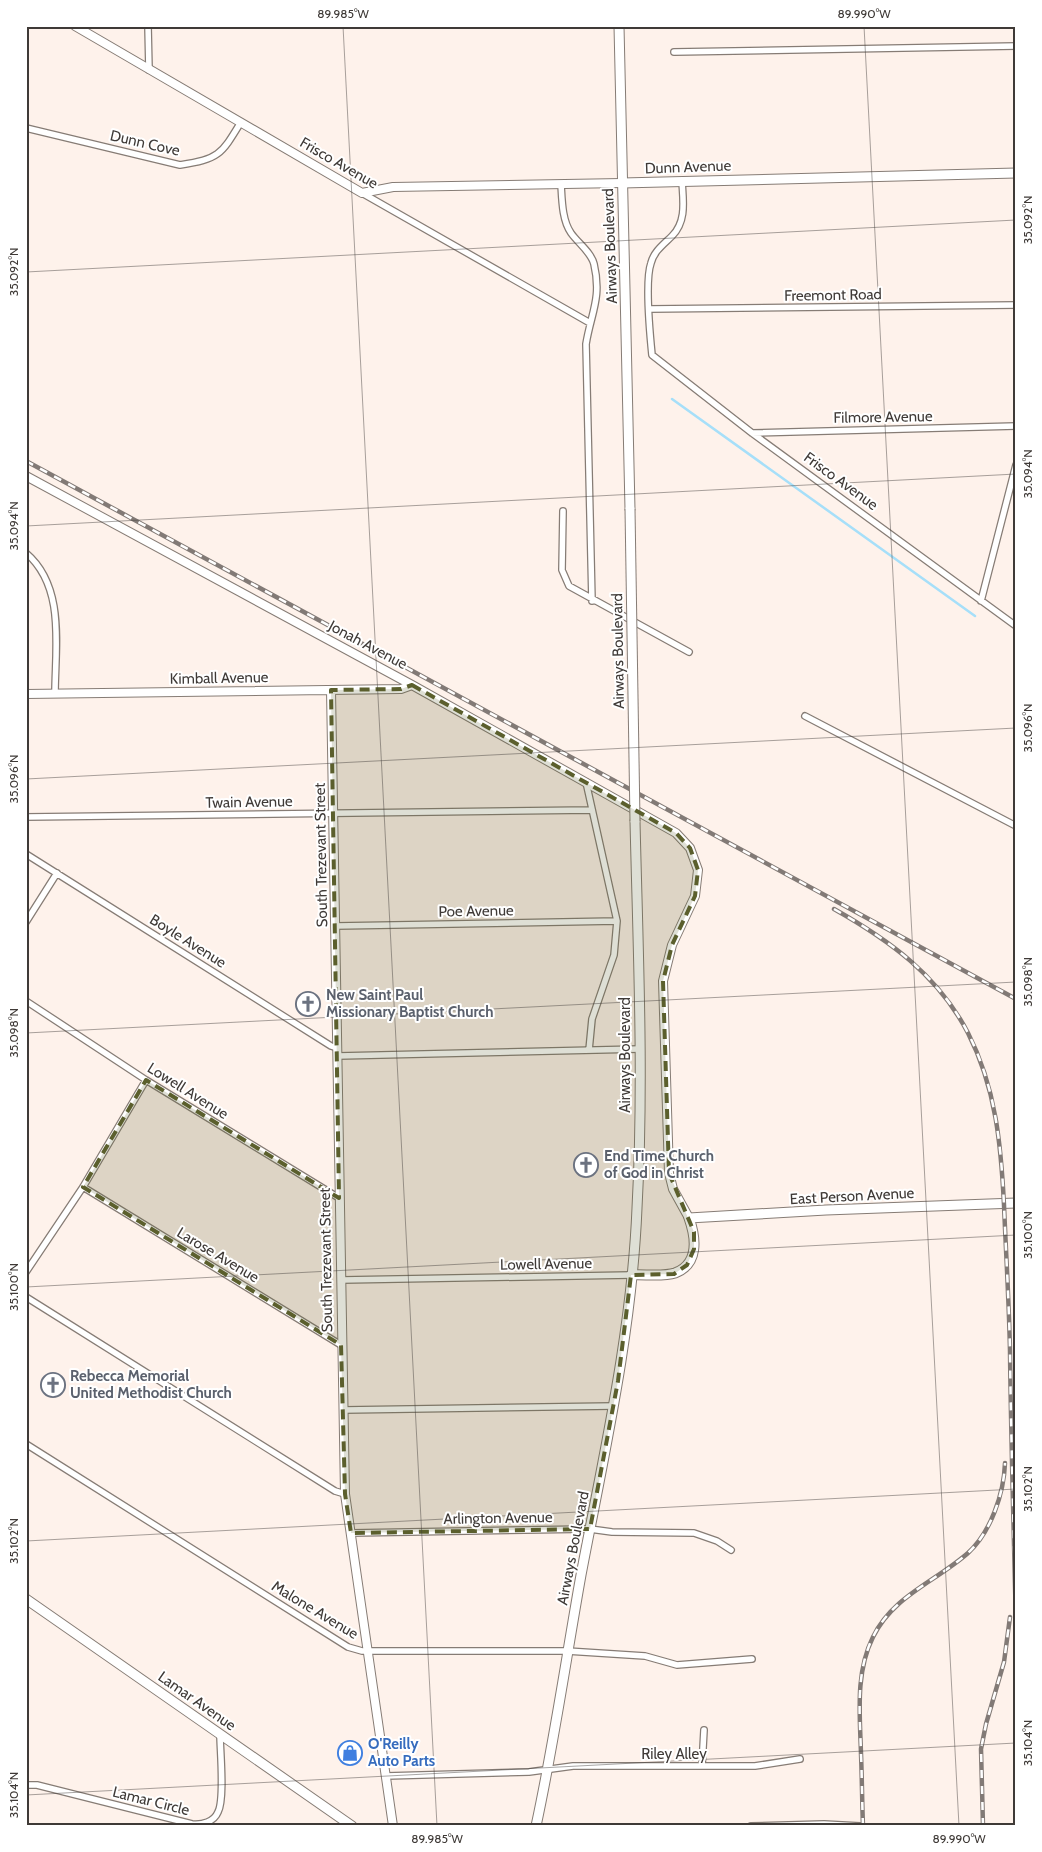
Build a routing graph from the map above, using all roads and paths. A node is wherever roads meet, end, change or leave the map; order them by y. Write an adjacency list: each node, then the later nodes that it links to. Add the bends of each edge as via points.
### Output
1 (75, 26): 6 (street, Frisco Avenue)
2 (148, 26): 6 (street)
3 (619, 26): 11 (main road, Airways Boulevard)
4 (1016, 46): 5 (street)
5 (674, 52)
6 (148, 70): 7 (street, Frisco Avenue)
7 (241, 122): 8 (street, Dunn Cove, via 223,151 205,161 180,165); 13 (street, Frisco Avenue)
8 (26, 128)
9 (1016, 173): 10 (main road, Dunn Avenue)
10 (682, 181): 11 (main road, Dunn Avenue); 15 (street, via 681,224 650,263)
11 (622, 183): 12 (street, Dunn Avenue); 43 (main road, Airways Boulevard, bridge)
12 (561, 184): 13 (street, Dunn Avenue, via 393,187); 16 (street, Airways Boulevard, via 564,214 570,232 594,262 596,309)
13 (362, 193): 16 (street, Frisco Avenue)
14 (1016, 305): 15 (street, Freemont Road)
15 (650, 309): 18 (street, Frisco Avenue, via 652,356)
16 (590, 322): 23 (street, Airways Boulevard, via 586,344)
17 (1016, 426): 18 (street, Filmore Avenue)
18 (752, 433): 24 (street, Frisco Avenue)
19 (1016, 465): 24 (street)
20 (26, 476): 27 (street, Jonah Avenue)
21 (563, 511): 23 (street, via 564,578)
22 (26, 554): 30 (street, via 45,575 52,597)
23 (592, 601): 26 (street)
24 (981, 601): 25 (street, Frisco Avenue)
25 (1016, 626)
26 (689, 652)
27 (412, 685): 28 (street, Kimball Avenue, via 401,689); 32 (street, Jonah Avenue)
28 (331, 690): 30 (street, Kimball Avenue); 34 (street, South Trezevant Street)
29 (26, 694): 30 (street, Kimball Avenue)
30 (55, 694)
31 (805, 716): 36 (street)
32 (586, 781): 33 (street, Airways Boulevard); 50 (street, Jonah Avenue, via 676,833 690,848 698,870 695,896 672,945 663,981 669,1173 673,1189)
33 (592, 810): 34 (street, Twain Avenue); 39 (street, Airways Boulevard)
34 (333, 814): 35 (street, Twain Avenue); 41 (street, South Trezevant Street)
35 (26, 817)
36 (1016, 826)
37 (26, 854): 38 (street, Boyle Avenue)
38 (57, 873): 40 (street); 45 (street, Boyle Avenue)
39 (617, 921): 41 (street, Poe Avenue); 44 (street, Airways Boulevard, via 614,955 592,1020)
40 (26, 922)
41 (336, 926): 45 (street, South Trezevant Street)
42 (26, 1001): 46 (street, Lowell Avenue)
43 (640, 1049): 44 (street); 52 (main road, Airways Boulevard, via 638,1209)
44 (589, 1050): 45 (street)
45 (338, 1052): 48 (street, South Trezevant Street)
46 (146, 1080): 47 (street); 48 (street, Lowell Avenue)
47 (83, 1187): 51 (street); 55 (street, Larose Avenue)
48 (339, 1198): 53 (street, South Trezevant Street)
49 (1016, 1203): 50 (main road, East Person Avenue)
50 (689, 1218): 52 (main road, via 694,1232 694,1249 687,1265 674,1274)
51 (26, 1272)
52 (631, 1274): 53 (street, Lowell Avenue); 56 (main road, Airways Boulevard)
53 (342, 1280): 55 (street, South Trezevant Street)
54 (26, 1297): 59 (street, via 335,1491)
55 (341, 1345): 57 (street, South Trezevant Street)
56 (613, 1406): 57 (street); 60 (main road, Airways Boulevard)
57 (344, 1410): 59 (street, South Trezevant Street)
58 (26, 1444): 64 (street, Malone Avenue, via 348,1647)
59 (345, 1494): 61 (street, South Trezevant Street)
60 (590, 1529): 61 (street, Arlington Avenue); 62 (street, Arlington Avenue, via 694,1533); 65 (main road, Airways Boulevard)
61 (351, 1533): 64 (street, South Trezevant Street)
62 (731, 1550)
63 (26, 1598): 68 (main road, Lamar Avenue)
64 (367, 1652): 65 (street, Malone Avenue); 72 (street, South Trezevant Street)
65 (567, 1652): 66 (street, Malone Avenue, via 645,1656 677,1665); 71 (main road, Airways Boulevard)
66 (752, 1659)
67 (704, 1730): 70 (street)
68 (220, 1734): 73 (street, Lamar Circle, via 221,1803 216,1816 205,1823 192,1824 37,1785); 74 (main road, Lamar Avenue)
69 (800, 1759): 70 (street, Riley Alley, via 755,1766)
70 (702, 1766): 71 (street, Riley Alley, via 573,1766)
71 (548, 1769): 72 (street, Riley Alley); 76 (main road, Airways Boulevard)
72 (386, 1776): 75 (street, South Trezevant Street)
73 (26, 1785)
74 (352, 1826)
75 (393, 1826)
76 (536, 1826)
77 (751, 1826): 78 (street)
78 (860, 1826)

